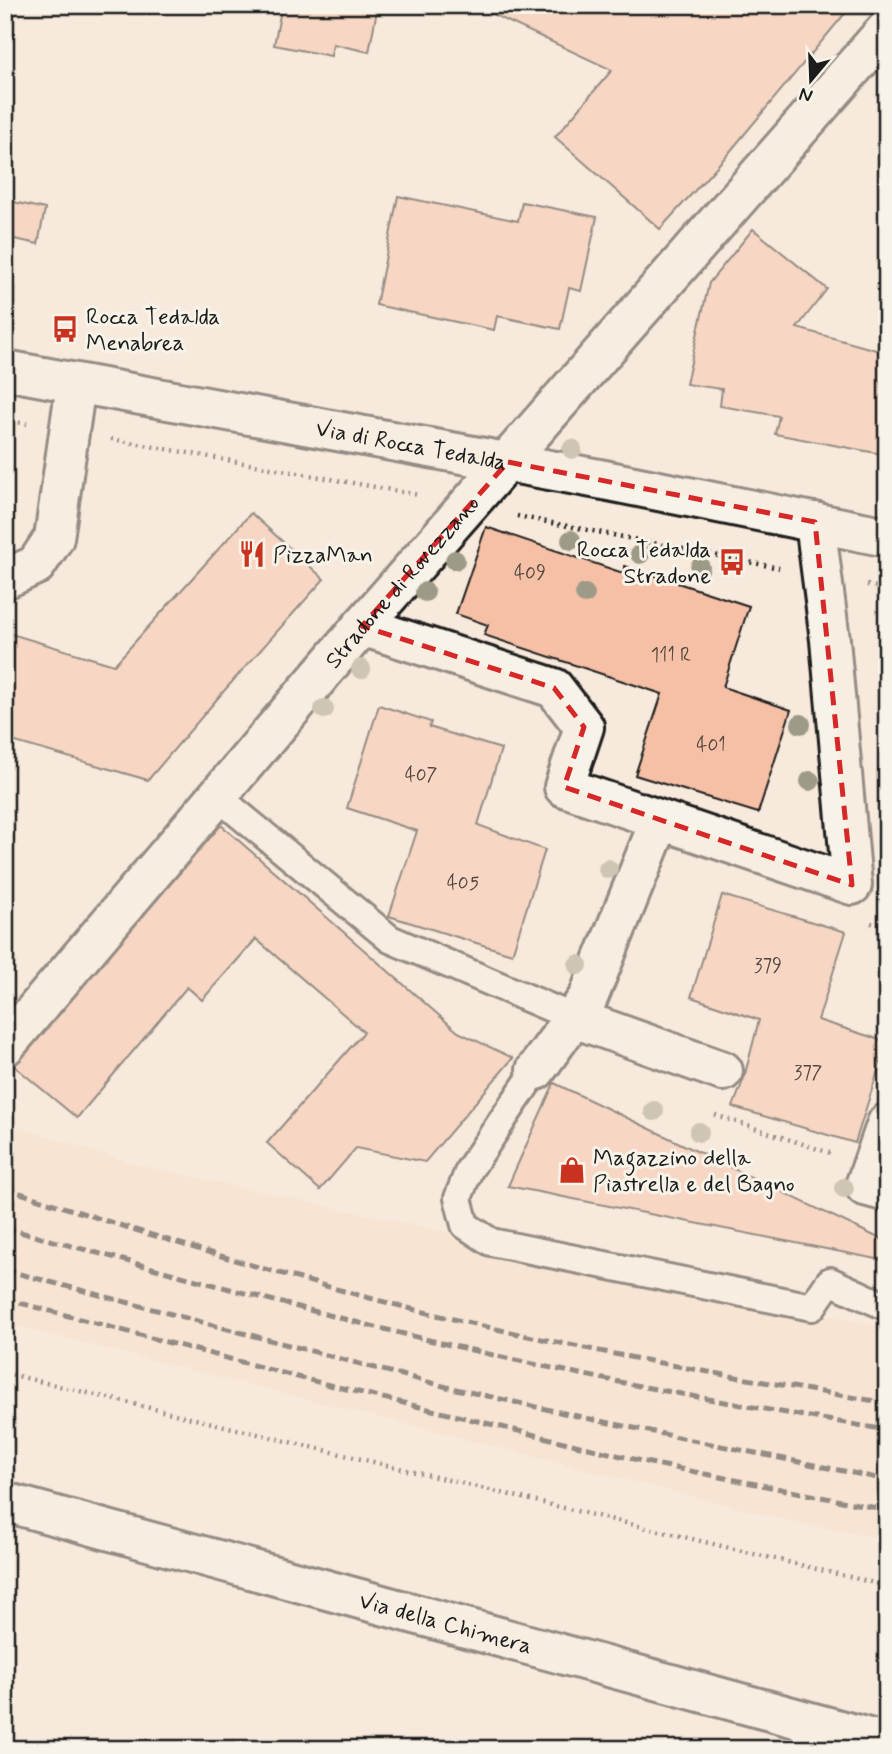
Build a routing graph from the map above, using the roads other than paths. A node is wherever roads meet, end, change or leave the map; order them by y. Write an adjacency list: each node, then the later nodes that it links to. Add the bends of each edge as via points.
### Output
1 (887, 29): 4 (street, Stradone di Rovezzano)
2 (5, 370): 3 (street, Via di Rocca Tedalda)
3 (76, 384): 4 (street, Via di Rocca Tedalda); 7 (street, via 54,538 36,565)
4 (508, 462): 5 (street, Via di Rocca Tedalda); 8 (street, Stradone di Rovezzano)
5 (815, 522): 6 (street, Via di Rocca Tedalda); 10 (street, via 852,885)
6 (887, 537)
7 (5, 579)
8 (362, 626): 9 (street, Stradone di Rovezzano); 10 (street, via 554,688 584,727 564,787)
9 (218, 796): 11 (lane, via 390,939); 12 (street, Stradone di Rovezzano)
10 (660, 820): 11 (street, via 588,998)
11 (574, 1018): 13 (street); 14 (street)
12 (5, 1046)
13 (536, 1070): 17 (lane, via 469,1170 458,1198 465,1225 491,1242 812,1307 830,1281)
14 (723, 1071)
15 (887, 1124): 16 (street, via 865,1186)
16 (887, 1192)
17 (887, 1307)
18 (5, 1502): 19 (street, Via della Chimera)
19 (887, 1743)

